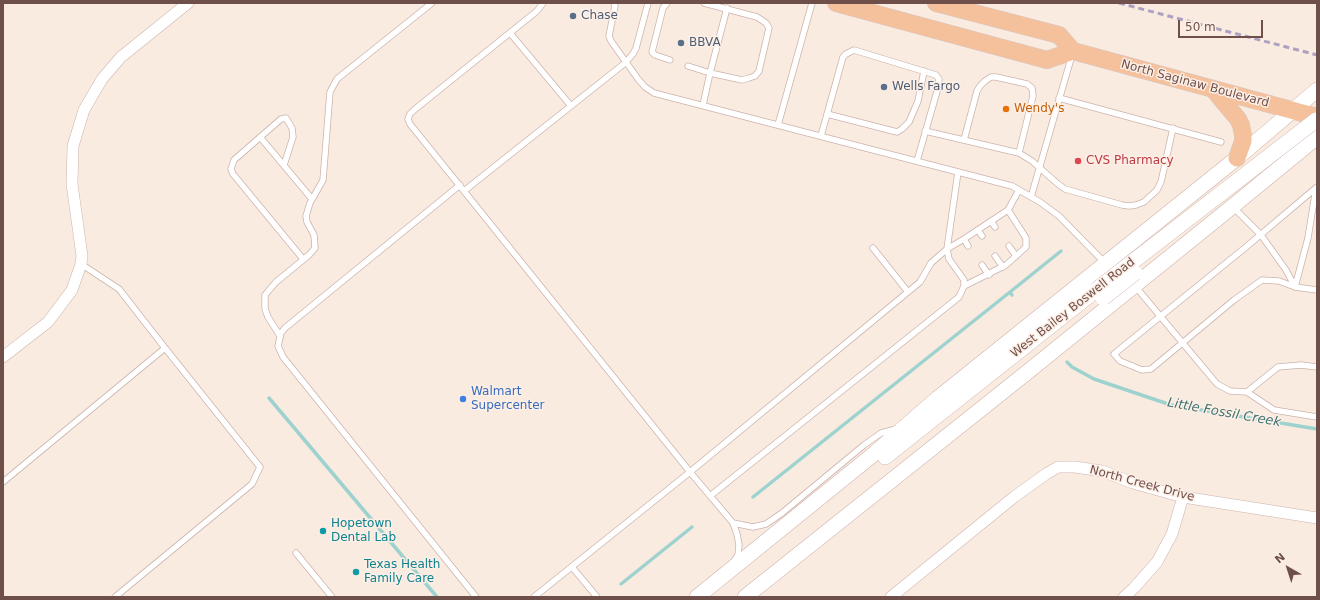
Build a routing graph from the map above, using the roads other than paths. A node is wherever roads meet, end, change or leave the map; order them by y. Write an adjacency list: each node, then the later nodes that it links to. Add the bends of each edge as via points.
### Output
1 (188, 3): 65 (street, via 121,57 102,79 84,110 73,146 72,184)
2 (432, 3): 47 (lane, via 338,79 334,85 330,92 322,180)
3 (543, 3): 12 (lane)
4 (614, 3): 15 (lane, via 610,36)
5 (648, 3): 15 (lane, via 636,48)
6 (667, 3): 14 (lane, via 663,8 652,52)
7 (704, 3): 11 (lane)
8 (812, 3): 27 (lane)
9 (836, 3): 13 (main road, via 1047,60)
10 (936, 3): 13 (main road, via 1059,35)
11 (727, 8): 18 (lane); 18 (lane, via 757,17 769,28 759,70 755,76 742,80)
12 (510, 33): 22 (lane); 42 (lane, via 414,110 408,119)
13 (1074, 51): 19 (main road, North Saginaw Boulevard); 21 (lane)
14 (670, 60)
15 (625, 63): 22 (lane); 23 (lane, via 645,87 654,93)
16 (688, 66): 18 (lane)
17 (924, 71): 25 (lane, via 918,101 909,122 897,132); 25 (lane, via 854,50 843,57); 29 (lane, via 936,74 939,79)
18 (710, 73): 23 (lane)
19 (1213, 89): 24 (main road, North Saginaw Boulevard); 36 (main road, via 1241,125 1243,141)
20 (1317, 90): 24 (main road, West Bailey Boswell Road)
21 (1059, 98): 28 (lane); 39 (lane)
22 (571, 106): 45 (lane)
23 (703, 106): 27 (lane)
24 (1292, 110): 26 (main road, North Saginaw Boulevard); 36 (main road, West Bailey Boswell Road)
25 (827, 114): 30 (lane)
26 (1317, 121): 75 (main road, West Bailey Boswell Road, bridge)
27 (778, 125): 30 (lane)
28 (1173, 128): 34 (lane); 39 (lane, via 1161,182 1151,196 1136,205 1122,205 1065,189)
29 (926, 131): 33 (lane); 37 (lane)
30 (821, 136): 37 (lane)
31 (1317, 136): 41 (main road, West Bailey Boswell Road)
32 (260, 137): 38 (lane); 38 (lane, via 281,119 286,118 292,128 293,137); 64 (lane, via 234,160 231,168 233,174)
33 (964, 140): 35 (lane); 35 (lane, via 977,91 985,81 996,77 1028,84 1032,88 1033,96)
34 (1221, 142)
35 (1019, 153): 39 (lane)
36 (1237, 158): 41 (main road); 66 (main road, West Bailey Boswell Road)
37 (917, 161): 40 (lane)
38 (284, 165): 47 (lane)
39 (1039, 168): 46 (lane)
40 (958, 172): 44 (lane); 61 (lane)
41 (1275, 172): 48 (main road, West Bailey Boswell Road)
42 (460, 185): 45 (lane); 77 (lane, via 285,328)
43 (1316, 188): 50 (lane); 55 (lane)
44 (1020, 190): 46 (lane); 49 (lane)
45 (464, 191): 85 (lane)
46 (1031, 197): 66 (lane, via 1059,216)
47 (312, 199): 64 (lane, via 306,216 314,235 315,248)
48 (1233, 206): 55 (lane); 71 (main road, West Bailey Boswell Road)
49 (1008, 210): 51 (lane); 63 (lane, via 1026,238 1026,247)
50 (1311, 219): 52 (lane); 72 (lane)
51 (991, 221): 53 (lane); 54 (lane)
52 (1317, 221)
53 (995, 227)
54 (978, 230): 56 (lane); 57 (lane)
55 (1261, 235): 72 (lane); 76 (lane)
56 (982, 236)
57 (964, 239): 58 (lane); 61 (lane)
58 (968, 246)
59 (1009, 246): 63 (lane)
60 (873, 248): 74 (lane)
61 (947, 249): 70 (lane, via 949,259 964,280); 74 (lane, via 931,263 920,282)
62 (995, 256): 68 (lane)
63 (1016, 256): 68 (lane)
64 (303, 260): 77 (lane, via 276,282 266,295 265,309)
65 (81, 264): 79 (lane, via 119,289); 80 (street, via 72,290 48,322)
66 (1105, 264): 84 (main road, West Bailey Boswell Road)
67 (982, 265): 69 (lane)
68 (1003, 267): 69 (lane)
69 (988, 275): 70 (lane)
70 (964, 286): 88 (lane, via 959,297)
71 (1134, 286): 76 (lane); 90 (main road, West Bailey Boswell Road)
72 (1295, 287): 73 (lane); 78 (lane, via 1278,281 1262,280)
73 (1317, 290)
74 (908, 292): 85 (lane)
75 (1100, 294): 87 (main road, West Bailey Boswell Road, via 874,465); 90 (main road, West Bailey Boswell Road, via 884,477)
76 (1161, 317): 78 (lane); 78 (lane, via 1114,354 1120,361 1142,370 1151,369)
77 (280, 336): 98 (lane, via 278,346 283,357)
78 (1183, 342): 82 (lane, via 1217,384 1230,391)
79 (165, 348): 86 (lane); 96 (lane, via 260,467 252,484)
80 (3, 357)
81 (1317, 367): 82 (lane, via 1278,367)
82 (1247, 392): 83 (lane, via 1274,410)
83 (1317, 418)
84 (905, 426): 87 (main road, West Bailey Boswell Road); 92 (lane, via 882,433 864,445 766,524 753,527)
85 (690, 472): 88 (lane); 94 (lane)
86 (3, 482)
87 (827, 492): 95 (main road, West Bailey Boswell Road)
88 (710, 496): 92 (lane)
89 (1183, 497): 91 (street, North Creek Drive); 103 (street, North Creek Drive, via 1102,470 1058,467 1014,497); 104 (street, via 1172,534 1157,562)
90 (848, 515): 102 (main road, West Bailey Boswell Road)
91 (1317, 518)
92 (734, 523): 95 (lane, via 739,545 738,555)
93 (296, 553): 97 (lane)
94 (572, 567): 99 (lane); 100 (lane)
95 (728, 572): 101 (main road, West Bailey Boswell Road)
96 (115, 597)
97 (332, 597)
98 (476, 597)
99 (534, 597)
100 (597, 597)
101 (697, 597)
102 (745, 597)
103 (891, 597)
104 (1124, 597)

